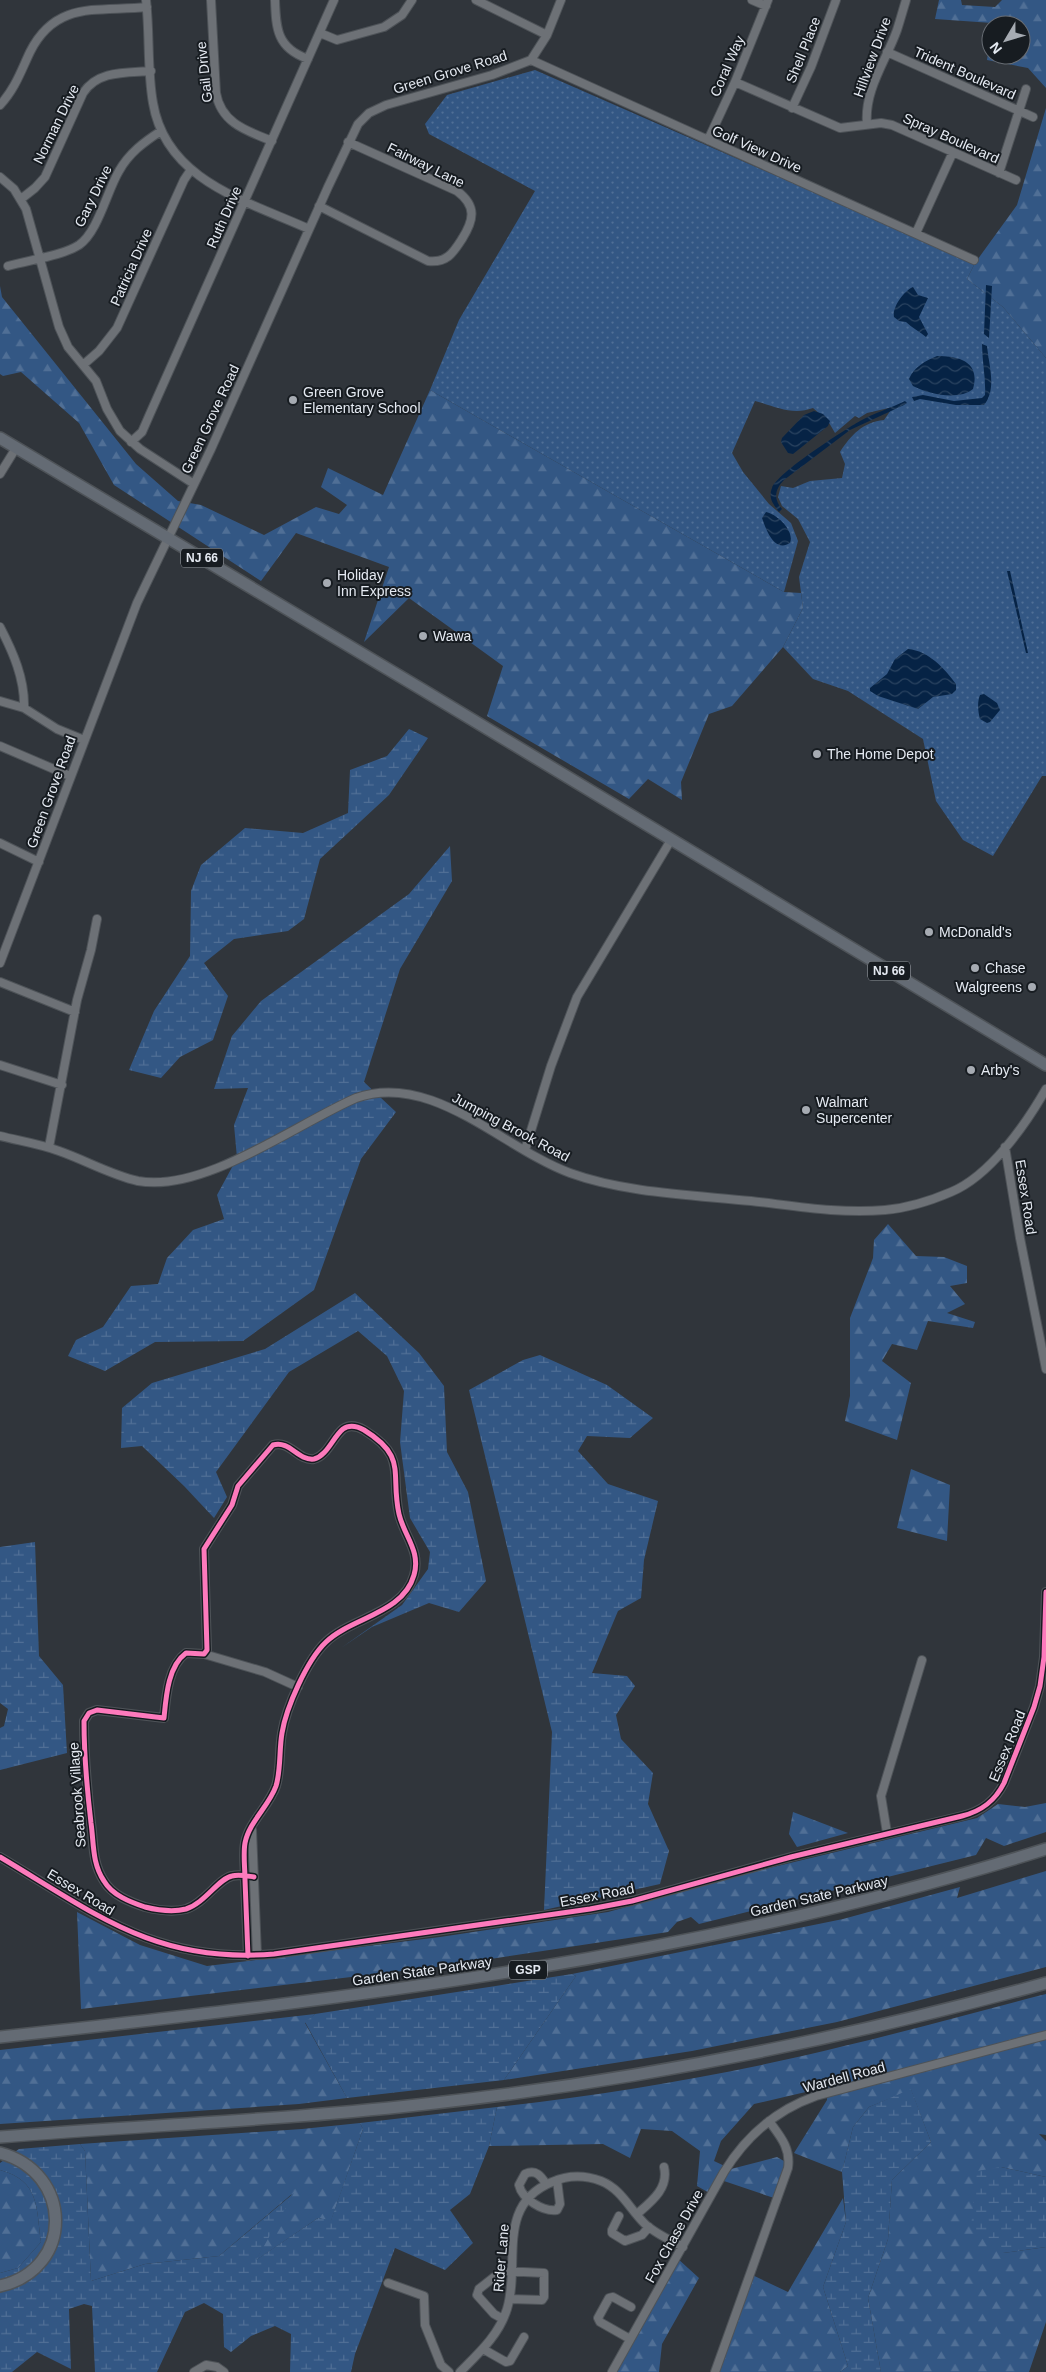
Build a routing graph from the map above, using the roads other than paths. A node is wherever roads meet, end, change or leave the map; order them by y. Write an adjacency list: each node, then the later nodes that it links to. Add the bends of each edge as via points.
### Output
1 (211, 0): 27 (street, Gail Drive, via 219,106 237,126)
2 (275, 0): 15 (street, via 277,26 282,40 293,52)
3 (334, 0): 12 (street, Ruth Drive)
4 (412, 0): 12 (street, via 402,15 384,27 337,40)
5 (476, 0): 13 (street)
6 (561, 0): 13 (street)
7 (752, 0): 10 (street)
8 (836, 0): 21 (street, Shell Place)
9 (906, 0): 14 (street, Hillview Drive)
10 (767, 3): 18 (street, Coral Way)
11 (147, 4): 17 (street); 20 (street, via 82,11 56,20 39,35 15,86)
12 (320, 33): 15 (street, Ruth Drive)
13 (547, 35): 16 (street)
14 (887, 52): 22 (street, Trident Boulevard); 24 (street, Hillview Drive, via 871,91)
15 (308, 59): 27 (street, Ruth Drive)
16 (531, 60): 26 (street, Golf View Drive); 28 (street, Green Grove Road, via 374,110 362,118)
17 (151, 71): 25 (street, via 153,103); 34 (street, Norman Drive, via 107,75 89,84 44,177)
18 (735, 82): 21 (street, Spray Boulevard); 26 (street, Coral Way)
19 (1026, 89): 22 (street)
20 (0, 105)
21 (792, 108): 24 (street, Spray Boulevard, via 840,128)
22 (1018, 111): 23 (street, Trident Boulevard); 31 (street)
23 (1033, 117)
24 (867, 124): 29 (street, Spray Boulevard, via 892,125)
25 (161, 131): 30 (street, via 172,151); 39 (street, Gary Drive, via 138,146 122,166 84,241 70,249)
26 (708, 140): 38 (street, Golf View Drive)
27 (272, 142): 35 (street, Ruth Drive)
28 (348, 142): 36 (street, Green Grove Road); 36 (street, Fairway Lane, via 457,192 468,203 472,218 470,226 452,255 436,262)
29 (953, 152): 31 (street, Spray Boulevard); 38 (street)
30 (190, 171): 35 (street, via 211,185); 42 (street, Patricia Drive, via 117,328 99,351)
31 (999, 173): 33 (street, Spray Boulevard)
32 (0, 177): 34 (street)
33 (1016, 180)
34 (21, 199): 39 (street)
35 (245, 200): 37 (street); 44 (street, Ruth Drive, via 142,432)
36 (319, 206): 37 (street, Green Grove Road)
37 (309, 229): 47 (street, Green Grove Road)
38 (916, 233): 40 (street, Golf View Drive)
39 (40, 257): 41 (street, Gary Drive); 42 (street, via 62,335 68,348)
40 (974, 260)
41 (8, 266)
42 (83, 364): 44 (street, via 96,381 112,419)
43 (0, 438): 45 (highway, NJ 66)
44 (131, 442): 47 (street)
45 (16, 448): 46 (street); 48 (highway, NJ 66)
46 (0, 474)
47 (194, 484): 48 (street, Green Grove Road)
48 (168, 537): 52 (street, Green Grove Road, via 137,603); 55 (highway, NJ 66)
49 (0, 627): 51 (street, via 16,662)
50 (0, 700): 51 (street)
51 (24, 708): 52 (street, via 58,729)
52 (84, 740): 54 (street, Green Grove Road)
53 (0, 746): 54 (street)
54 (70, 776): 57 (street, Green Grove Road)
55 (671, 840): 63 (highway, NJ 66); 69 (street, via 577,997)
56 (0, 843): 57 (street)
57 (39, 862): 59 (street, Green Grove Road)
58 (97, 919): 61 (street)
59 (0, 963)
60 (0, 982): 61 (street)
61 (75, 1012): 64 (street)
62 (0, 1065): 64 (street)
63 (1046, 1065)
64 (62, 1085): 67 (street)
65 (1046, 1089): 68 (street, Jumping Brook Road, via 1026,1122)
66 (0, 1136): 67 (street, Jumping Brook Road)
67 (49, 1147): 69 (street, Jumping Brook Road, via 131,1179 164,1182 236,1160 356,1098 394,1091 444,1105)
68 (1005, 1147): 69 (street, Jumping Brook Road, via 973,1179 952,1192 909,1206 870,1211 803,1207 639,1188 571,1173); 70 (street, Essex Road)
69 (525, 1150)
70 (1046, 1369)
71 (1046, 1592): 76 (street, Essex Road, via 1043,1666 1038,1695 999,1792 987,1806 970,1814)
72 (204, 1654): 74 (street, Seabrook Village, via 265,1672); 74 (street, via 207,1650 204,1549 232,1505 238,1486 273,1445 284,1444 306,1458 314,1458 325,1451 342,1430 359,1427 380,1440 390,1452 397,1471 399,1514 414,1546 414,1575 406,1591 395,1602 324,1643); 79 (street, Seabrook Village, via 186,1653 177,1663 167,1694 164,1718 96,1710 87,1715 84,1733 92,1852 104,1882 116,1894 151,1908 187,1908 204,1899 225,1879 234,1875)
73 (922, 1660): 76 (street, via 881,1796)
74 (298, 1687): 75 (street, via 282,1732 276,1785)
75 (252, 1829): 79 (street, via 245,1842); 80 (street)
76 (887, 1833): 83 (street, Essex Road, via 604,1906)
77 (1046, 1849): 87 (highway, Garden State Parkway / GSP, via 946,1880 859,1902 568,1963 352,1997)
78 (0, 1857): 84 (street, Essex Road, via 101,1917 144,1938 200,1954)
79 (245, 1876): 80 (street, Seabrook Village); 81 (street)
80 (254, 1877): 82 (street)
81 (247, 1921): 82 (street); 84 (street)
82 (256, 1921): 83 (street)
83 (257, 1955): 84 (street, Essex Road)
84 (248, 1956)
85 (1046, 1983): 89 (highway, via 806,2042 561,2086 438,2103 283,2118)
86 (1046, 2035): 88 (street, Wardell Road, via 816,2096 795,2103)
87 (0, 2037)
88 (769, 2121): 98 (street, Fox Chase Drive, via 733,2158); 113 (street, via 786,2146 788,2168)
89 (0, 2137)
90 (0, 2153): 101 (highway, via 26,2164 41,2178 52,2198 56,2220 53,2242 44,2259 23,2277)
91 (664, 2167): 95 (street, via 667,2178 660,2191)
92 (557, 2180): 93 (street, Rider Lane); 94 (street, via 560,2204 557,2210 542,2208); 95 (street, Rider Lane, via 581,2177 603,2182 624,2197)
93 (546, 2184): 94 (street, Rider Lane); 94 (street, via 535,2172 525,2174 519,2183)
94 (528, 2198): 99 (street, Rider Lane, via 514,2226)
95 (637, 2214): 97 (street, Rider Lane)
96 (620, 2216): 97 (street, via 612,2233 625,2241 642,2235)
97 (649, 2227): 98 (street, Rider Lane)
98 (682, 2246): 106 (street, Fox Chase Drive)
99 (511, 2271): 102 (street, Rider Lane); 102 (street, via 544,2273 544,2297 540,2300); 104 (street, via 498,2272 477,2292 494,2314)
100 (388, 2283): 108 (street, via 424,2296 425,2325)
101 (0, 2286)
102 (510, 2299): 104 (street, Rider Lane)
103 (631, 2307): 106 (street, via 609,2298 598,2318)
104 (504, 2319): 107 (street, Rider Lane)
105 (524, 2337): 107 (street, via 510,2361 506,2362)
106 (630, 2339): 112 (street, Fox Chase Drive)
107 (483, 2349): 111 (street, Rider Lane)
108 (444, 2371)
109 (194, 2372): 110 (street, via 206,2365)
110 (224, 2372)
111 (460, 2372)
112 (612, 2372)
113 (715, 2372)

